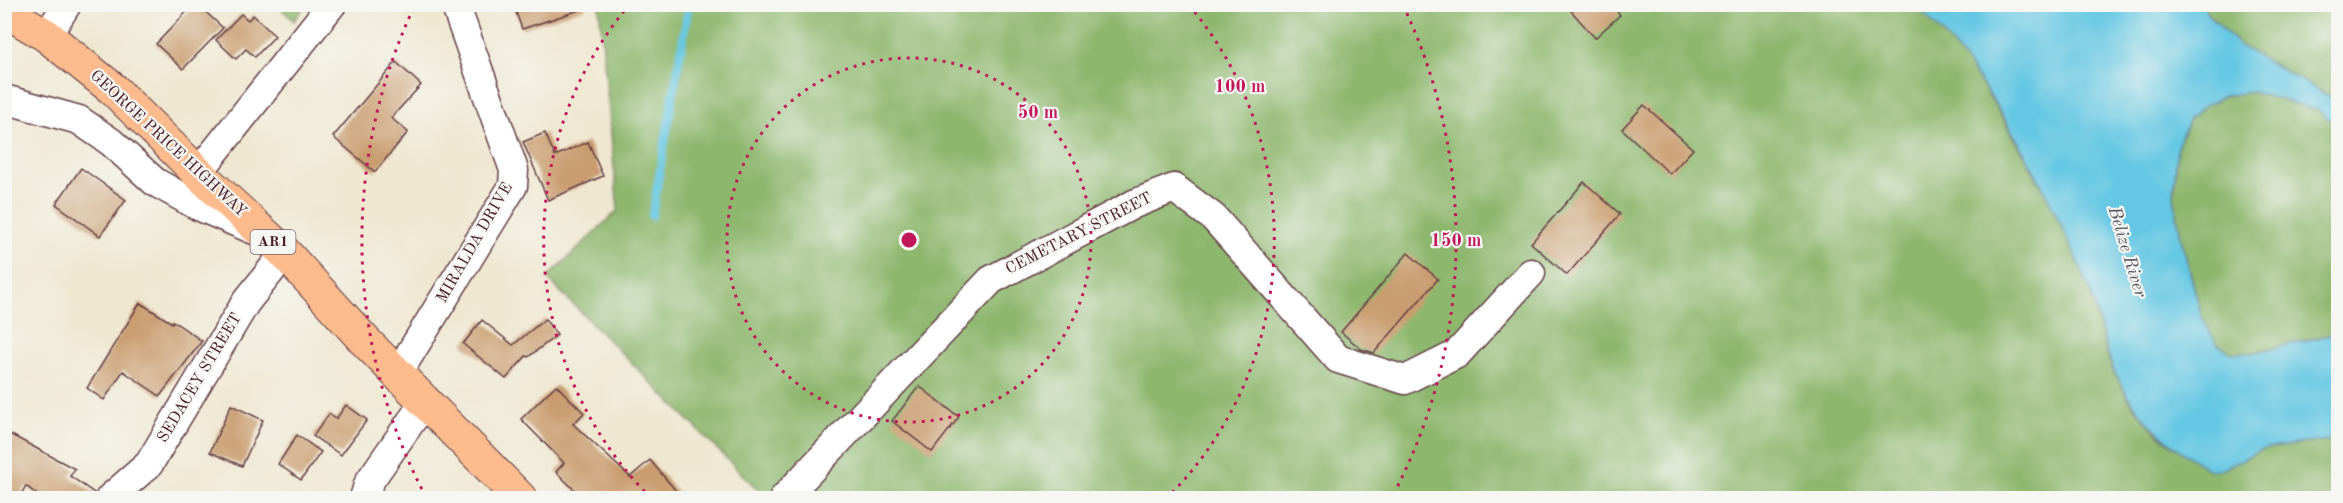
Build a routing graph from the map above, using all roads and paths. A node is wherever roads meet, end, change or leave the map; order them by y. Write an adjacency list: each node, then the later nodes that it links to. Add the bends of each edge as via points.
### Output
1 (67, 4): 5 (street)
2 (332, 4): 7 (street)
3 (455, 4): 10 (street, MIRALDA DRIVE, via 514,170 513,186)
4 (4, 10): 5 (highway, GEORGE PRICE HIGHWAY / AR1)
5 (47, 36): 7 (highway, GEORGE PRICE HIGHWAY / AR1, via 114,90)
6 (4, 99): 8 (street, via 79,120 111,142 155,182)
7 (198, 174): 8 (highway, GEORGE PRICE HIGHWAY / AR1)
8 (275, 244): 10 (highway, GEORGE PRICE HIGHWAY / AR1); 12 (street, SEDACEY STREET, via 246,302 149,464)
9 (1531, 273): 15 (street, CEMETARY STREET, via 1457,354 1405,380 1338,359 1214,218 1174,188 1134,204 991,280)
10 (398, 373): 11 (highway, GEORGE PRICE HIGHWAY / AR1)
11 (426, 400): 13 (street, via 369,482); 14 (highway, GEORGE PRICE HIGHWAY / AR1)
12 (110, 498)
13 (364, 498)
14 (520, 498)
15 (784, 498)

